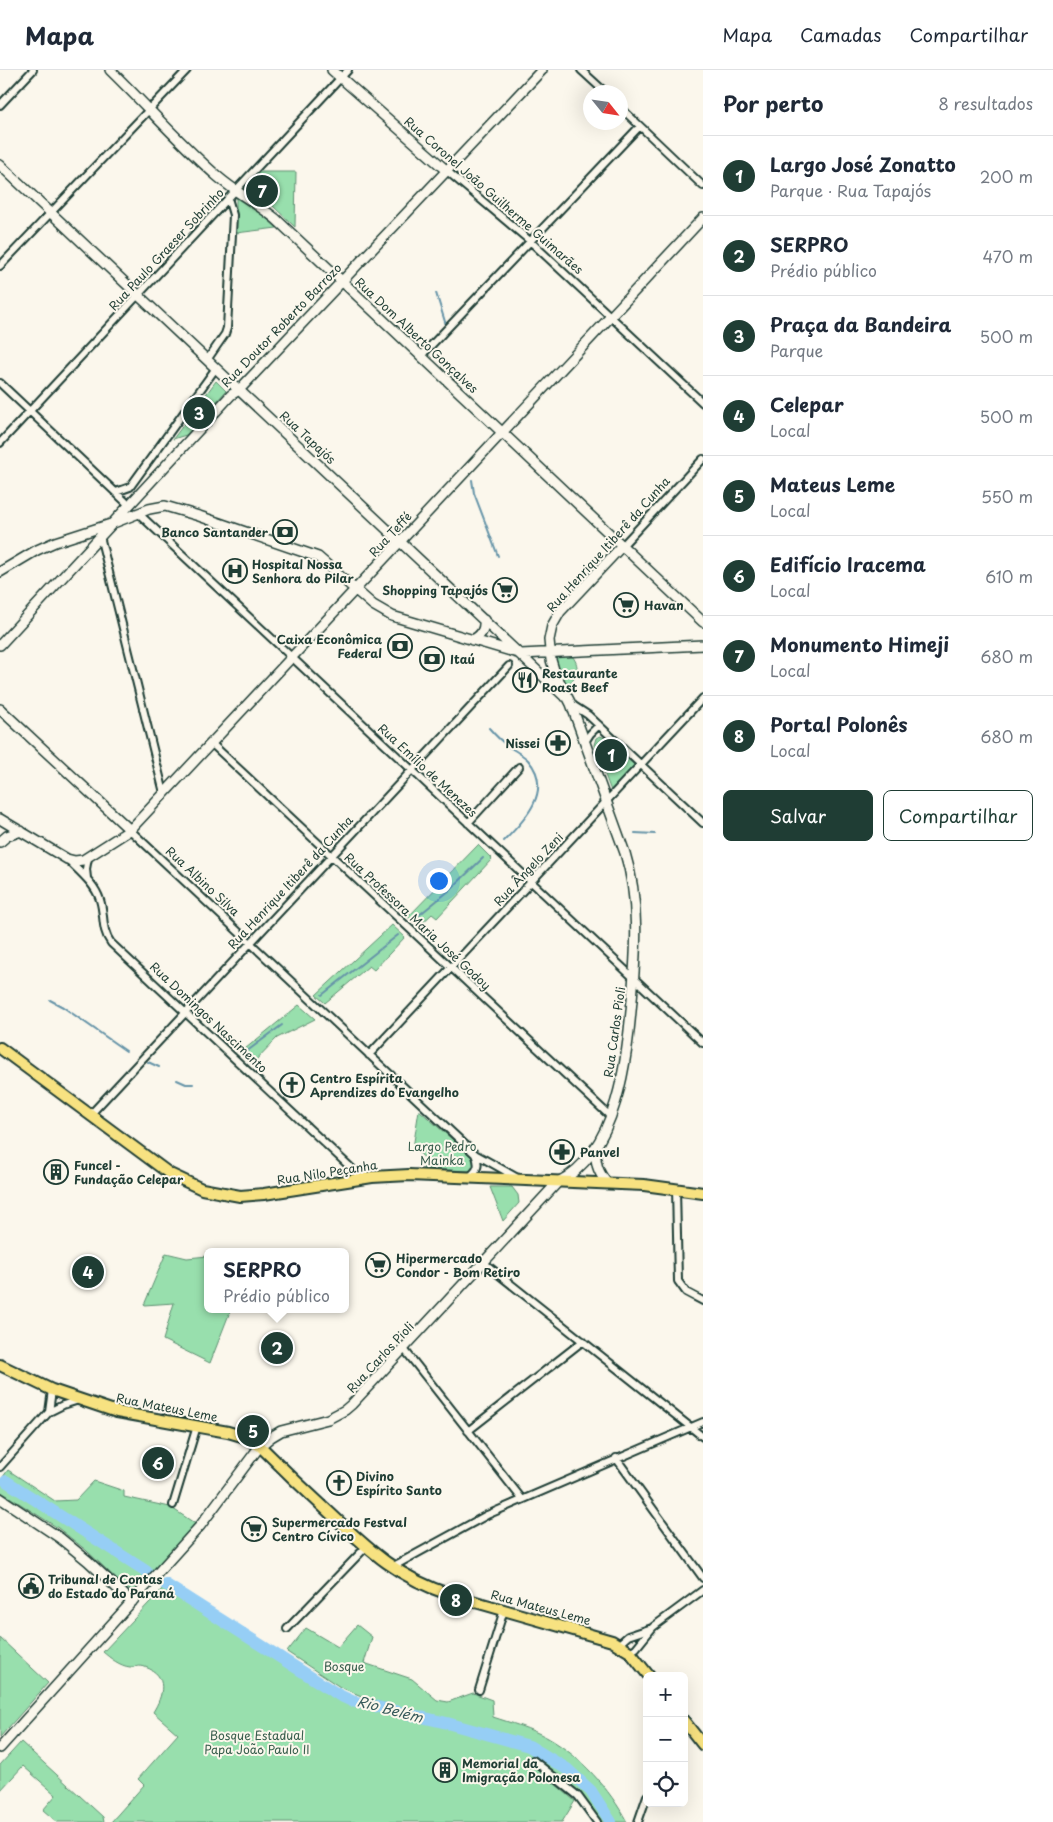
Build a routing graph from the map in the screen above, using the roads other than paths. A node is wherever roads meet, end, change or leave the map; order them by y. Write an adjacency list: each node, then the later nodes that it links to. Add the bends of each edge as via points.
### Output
1 (34, 70): 10 (street)
2 (110, 70): 11 (main road, Rua Dom Alberto Gonçalves)
3 (187, 70): 11 (street)
4 (332, 70): 8 (main road, Rua Coronel João Guilherme Guimarães)
5 (348, 70): 8 (street, Rua Paulo Graeser Sobrinho)
6 (542, 70): 15 (main road, Rua Doutor Roberto Barrozo)
7 (582, 70): 9 (street)
8 (341, 78): 15 (main road, Rua Coronel João Guilherme Guimarães); 17 (street, Rua Paulo Graeser Sobrinho)
9 (598, 85)
10 (0, 106)
11 (149, 110): 17 (main road, Rua Dom Alberto Gonçalves, via 212,172); 19 (street)
12 (628, 115): 13 (street)
13 (640, 126): 16 (street); 21 (street)
14 (0, 165): 19 (main road, Rua Tapajós)
15 (447, 171): 21 (street, Rua Coronel João Guilherme Guimarães); 23 (main road, Rua Doutor Roberto Barrozo)
16 (703, 186)
17 (236, 190): 18 (street, Rua Paulo Graeser Sobrinho); 23 (main road, Rua Dom Alberto Gonçalves, via 276,219)
18 (228, 198): 24 (street, Rua Paulo Graeser Sobrinho); 27 (street, via 233,215 227,328)
19 (51, 213): 22 (street); 24 (main road, Rua Tapajós)
20 (703, 218): 25 (main road, Rua Teffé)
21 (530, 241): 25 (street, Rua Coronel João Guilherme Guimarães); 26 (street)
22 (0, 266)
23 (342, 281): 26 (main road, Rua Dom Alberto Gonçalves); 30 (main road, Rua Doutor Roberto Barrozo)
24 (138, 295): 27 (main road, Rua Tapajós); 32 (street, Rua Paulo Graeser Sobrinho)
25 (611, 316): 31 (street, Rua Coronel João Guilherme Guimarães); 33 (main road, Rua Teffé)
26 (421, 356): 33 (main road, Rua Dom Alberto Gonçalves)
27 (207, 360): 28 (main road, Rua Tapajós)
28 (216, 368): 30 (main road, Rua Tapajós); 36 (street, via 130,487)
29 (0, 383): 32 (street)
30 (239, 390): 37 (main road, Rua Doutor Roberto Barrozo); 43 (main road, Rua Tapajós)
31 (703, 403)
32 (30, 411): 34 (street, Rua Paulo Graeser Sobrinho); 36 (street)
33 (502, 432): 43 (main road, Rua Teffé); 44 (main road, Rua Dom Alberto Gonçalves)
34 (0, 443)
35 (703, 459): 44 (street, Rua Henrique Itiberê da Cunha)
36 (116, 492): 38 (street)
37 (139, 494): 38 (main road, Rua Doutor Roberto Barrozo); 39 (main road)
38 (129, 505): 40 (main road, Rua Doutor Roberto Barrozo)
39 (138, 513): 40 (main road); 46 (main road, via 160,506 170,507 304,552 323,561); 54 (street, Rua Emílio de Menezes)
40 (112, 524): 41 (main road); 42 (main road, Rua Doutor Roberto Barrozo)
41 (90, 531): 42 (main road); 45 (main road, via 46,546)
42 (100, 536): 51 (main road, Rua Doutor Roberto Barrozo); 65 (street)
43 (400, 541): 46 (main road, Rua Teffé); 47 (main road, Rua Tapajós)
44 (622, 546): 48 (main road, Rua Dom Alberto Gonçalves); 52 (main road, Rua Henrique Itiberê da Cunha, via 560,612 550,632)
45 (0, 572)
46 (354, 590): 49 (main road, via 392,616); 54 (main road, Rua Teffé)
47 (484, 620): 49 (main road, via 481,633); 53 (main road, Rua Tapajós)
48 (703, 622)
49 (472, 640): 53 (main road)
50 (702, 643): 52 (main road)
51 (0, 645)
52 (550, 653): 53 (main road); 57 (main road, Rua Carlos Pioli, via 555,673)
53 (521, 654): 57 (main road, Rua Tapajós)
54 (292, 657): 61 (main road, Rua Teffé); 64 (street, Rua Emílio de Menezes)
55 (509, 666): 64 (street, Rua Henrique Itiberê da Cunha)
56 (703, 698): 62 (street, Rua Ângelo Zeni)
57 (571, 704): 59 (street, Rua Tapajós); 60 (main road, Rua Carlos Pioli)
58 (0, 709): 70 (main road, Rua Albino Silva)
59 (599, 725): 60 (street); 62 (street, Rua Tapajós)
60 (585, 742): 66 (main road, Rua Carlos Pioli)
61 (211, 743): 65 (main road, Rua Teffé); 74 (street, Rua Professora Maria José Godoy)
62 (641, 765): 66 (street, Rua Ângelo Zeni); 69 (street, Rua Tapajós)
63 (520, 767): 68 (street)
64 (412, 770): 68 (street, Rua Emílio de Menezes); 74 (street, Rua Henrique Itiberê da Cunha)
65 (164, 793): 70 (main road, Rua Teffé)
66 (607, 801): 78 (street, Rua Ângelo Zeni); 81 (main road, Rua Carlos Pioli, via 631,877 636,926)
67 (3, 821): 71 (main road, Rua Domingos Nascimento); 72 (main road, via 5,831)
68 (468, 823): 78 (street, Rua Emílio de Menezes)
69 (703, 823)
70 (130, 830): 75 (main road, Rua Teffé); 79 (street, Rua Albino Silva)
71 (21, 831): 73 (main road); 76 (main road, Rua Domingos Nascimento)
72 (0, 837)
73 (0, 842)
74 (332, 856): 79 (street, Rua Henrique Itiberê da Cunha); 80 (street, Rua Professora Maria José Godoy)
75 (88, 858): 76 (main road, via 79,861); 77 (street, Rua Domingos Nascimento)
76 (67, 859): 77 (street, Rua Domingos Nascimento)
77 (88, 879): 82 (street, Rua Domingos Nascimento, via 100,899 107,938)
78 (531, 882): 80 (street, Rua Ângelo Zeni); 81 (street, Rua Emílio de Menezes)
79 (250, 943): 82 (street, Rua Henrique Itiberê da Cunha); 85 (street, Rua Albino Silva)
80 (451, 968): 85 (street, Rua Ângelo Zeni); 87 (street, Rua Professora Maria José Godoy)
81 (634, 978): 83 (street, Rua Emílio de Menezes); 87 (main road, Rua Carlos Pioli, via 626,1056)
82 (185, 1012): 86 (street, Rua Henrique Itiberê da Cunha); 91 (street, Rua Domingos Nascimento)
83 (703, 1043)
84 (0, 1048): 86 (main road, Rua Nilo Peçanha)
85 (370, 1055): 89 (street, Rua Albino Silva)
86 (90, 1115): 91 (main road, Rua Nilo Peçanha, via 170,1174 190,1185 218,1193 240,1196 264,1194)
87 (610, 1116): 88 (main road, Rua Carlos Pioli)
88 (597, 1144): 93 (main road, Rua Carlos Pioli, via 576,1171); 94 (main road, via 597,1170)
89 (475, 1154): 90 (street, via 478,1166); 92 (street, Rua Albino Silva)
90 (469, 1177): 91 (main road, Rua Nilo Peçanha, via 409,1175); 92 (main road, Rua Nilo Peçanha)
91 (362, 1178)
92 (519, 1179): 93 (main road, Rua Nilo Peçanha)
93 (558, 1182): 94 (main road, Rua Nilo Peçanha); 97 (main road, Rua Carlos Pioli)
94 (607, 1183): 95 (main road, Rua Nilo Peçanha)
95 (676, 1188): 96 (main road, Rua Nilo Peçanha); 98 (street, via 678,1281 686,1292)
96 (703, 1193)
97 (483, 1262): 99 (street); 100 (main road, Rua Carlos Pioli)
98 (703, 1301)
99 (583, 1341): 107 (street); 108 (street)
100 (404, 1349): 108 (street); 110 (main road, Rua Carlos Pioli, via 345,1410 328,1419 281,1431)
101 (0, 1365): 102 (main road, Rua Mateus Leme)
102 (52, 1390): 103 (main road, Rua Mateus Leme); 104 (street)
103 (79, 1400): 104 (street); 106 (main road, Rua Mateus Leme, via 128,1414)
104 (49, 1412): 112 (street)
105 (703, 1422): 107 (street)
106 (198, 1426): 110 (main road, Rua Mateus Leme, via 237,1434); 115 (street)
107 (690, 1427): 109 (street); 111 (street)
108 (468, 1431): 114 (street)
109 (703, 1437)
110 (260, 1446): 116 (main road, Rua Mateus Leme); 120 (main road, Rua Carlos Pioli, via 209,1516)
111 (616, 1458): 114 (street); 118 (street)
112 (1, 1465)
113 (0, 1498): 120 (main road, via 60,1538)
114 (522, 1499): 117 (street)
115 (173, 1505)
116 (366, 1547): 117 (main road, Rua Mateus Leme); 123 (street)
117 (391, 1567): 121 (main road, Rua Mateus Leme, via 432,1588)
118 (703, 1578)
119 (703, 1590): 122 (street)
120 (132, 1602): 130 (main road, Rua Carlos Pioli)
121 (504, 1610): 124 (main road, Rua Mateus Leme); 127 (street)
122 (653, 1627): 124 (street, via 632,1634); 125 (street)
123 (287, 1629)
124 (619, 1644): 125 (main road, Rua Mateus Leme)
125 (630, 1652): 126 (main road, Rua Mateus Leme)
126 (646, 1672)
127 (479, 1690)
128 (688, 1725): 129 (main road)
129 (703, 1744)
130 (0, 1748)
131 (534, 1760): 133 (street, via 578,1796)
132 (643, 1807): 134 (street)
133 (597, 1822)
134 (638, 1822)

